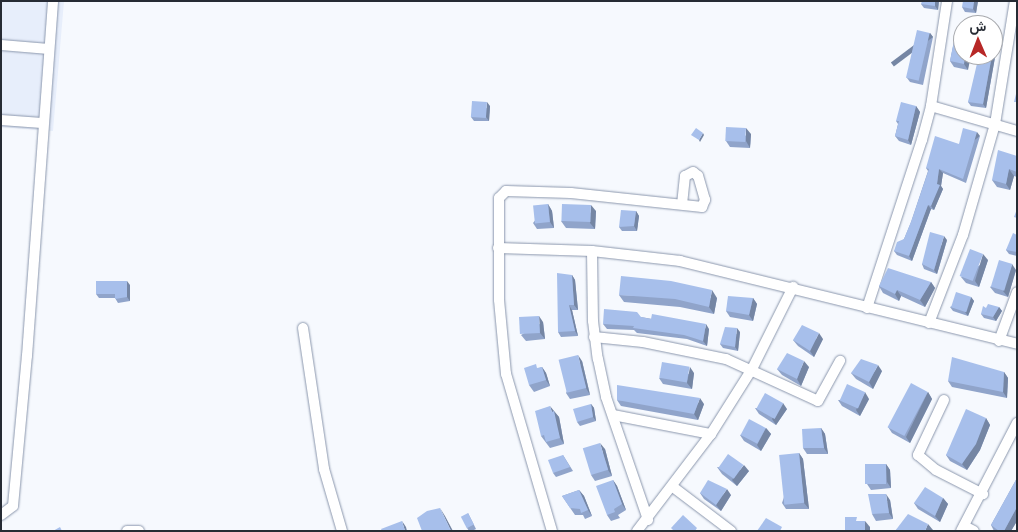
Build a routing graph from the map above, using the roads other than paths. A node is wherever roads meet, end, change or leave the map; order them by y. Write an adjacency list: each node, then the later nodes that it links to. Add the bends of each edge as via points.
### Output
1 (53, 1): 5 (street)
2 (947, 1): 6 (street)
3 (1015, 1): 9 (street)
4 (1, 44): 5 (street)
5 (49, 49): 8 (street)
6 (931, 106): 9 (street); 16 (street, via 915,168)
7 (1, 120): 8 (street)
8 (42, 124): 30 (street, via 27,356 13,506)
9 (995, 124): 10 (street); 17 (street, via 963,235)
10 (1017, 131)
11 (682, 203): 12 (street, via 506,191 499,198)
12 (498, 248): 13 (street); 36 (street, via 500,325 506,374)
13 (592, 251): 14 (street, via 680,261); 19 (street)
14 (793, 287): 16 (street); 23 (street)
15 (1017, 292): 20 (street)
16 (866, 308): 17 (street)
17 (929, 323): 20 (street)
18 (303, 328): 35 (street, via 324,469)
19 (594, 337): 23 (street, via 688,350); 25 (street)
20 (999, 341): 21 (street)
21 (1017, 344)
22 (840, 361): 23 (street, via 818,401)
23 (752, 369): 27 (street)
24 (944, 400): 29 (street, via 918,455 936,470)
25 (612, 415): 27 (street); 31 (street)
26 (1017, 423): 29 (street)
27 (711, 434): 28 (street)
28 (673, 487): 31 (street); 38 (street)
29 (983, 494): 32 (street)
30 (1, 515)
31 (648, 520): 37 (street)
32 (967, 529)
33 (127, 531): 34 (street)
34 (139, 531)
35 (342, 531)
36 (552, 531)
37 (637, 531)
38 (731, 531)

